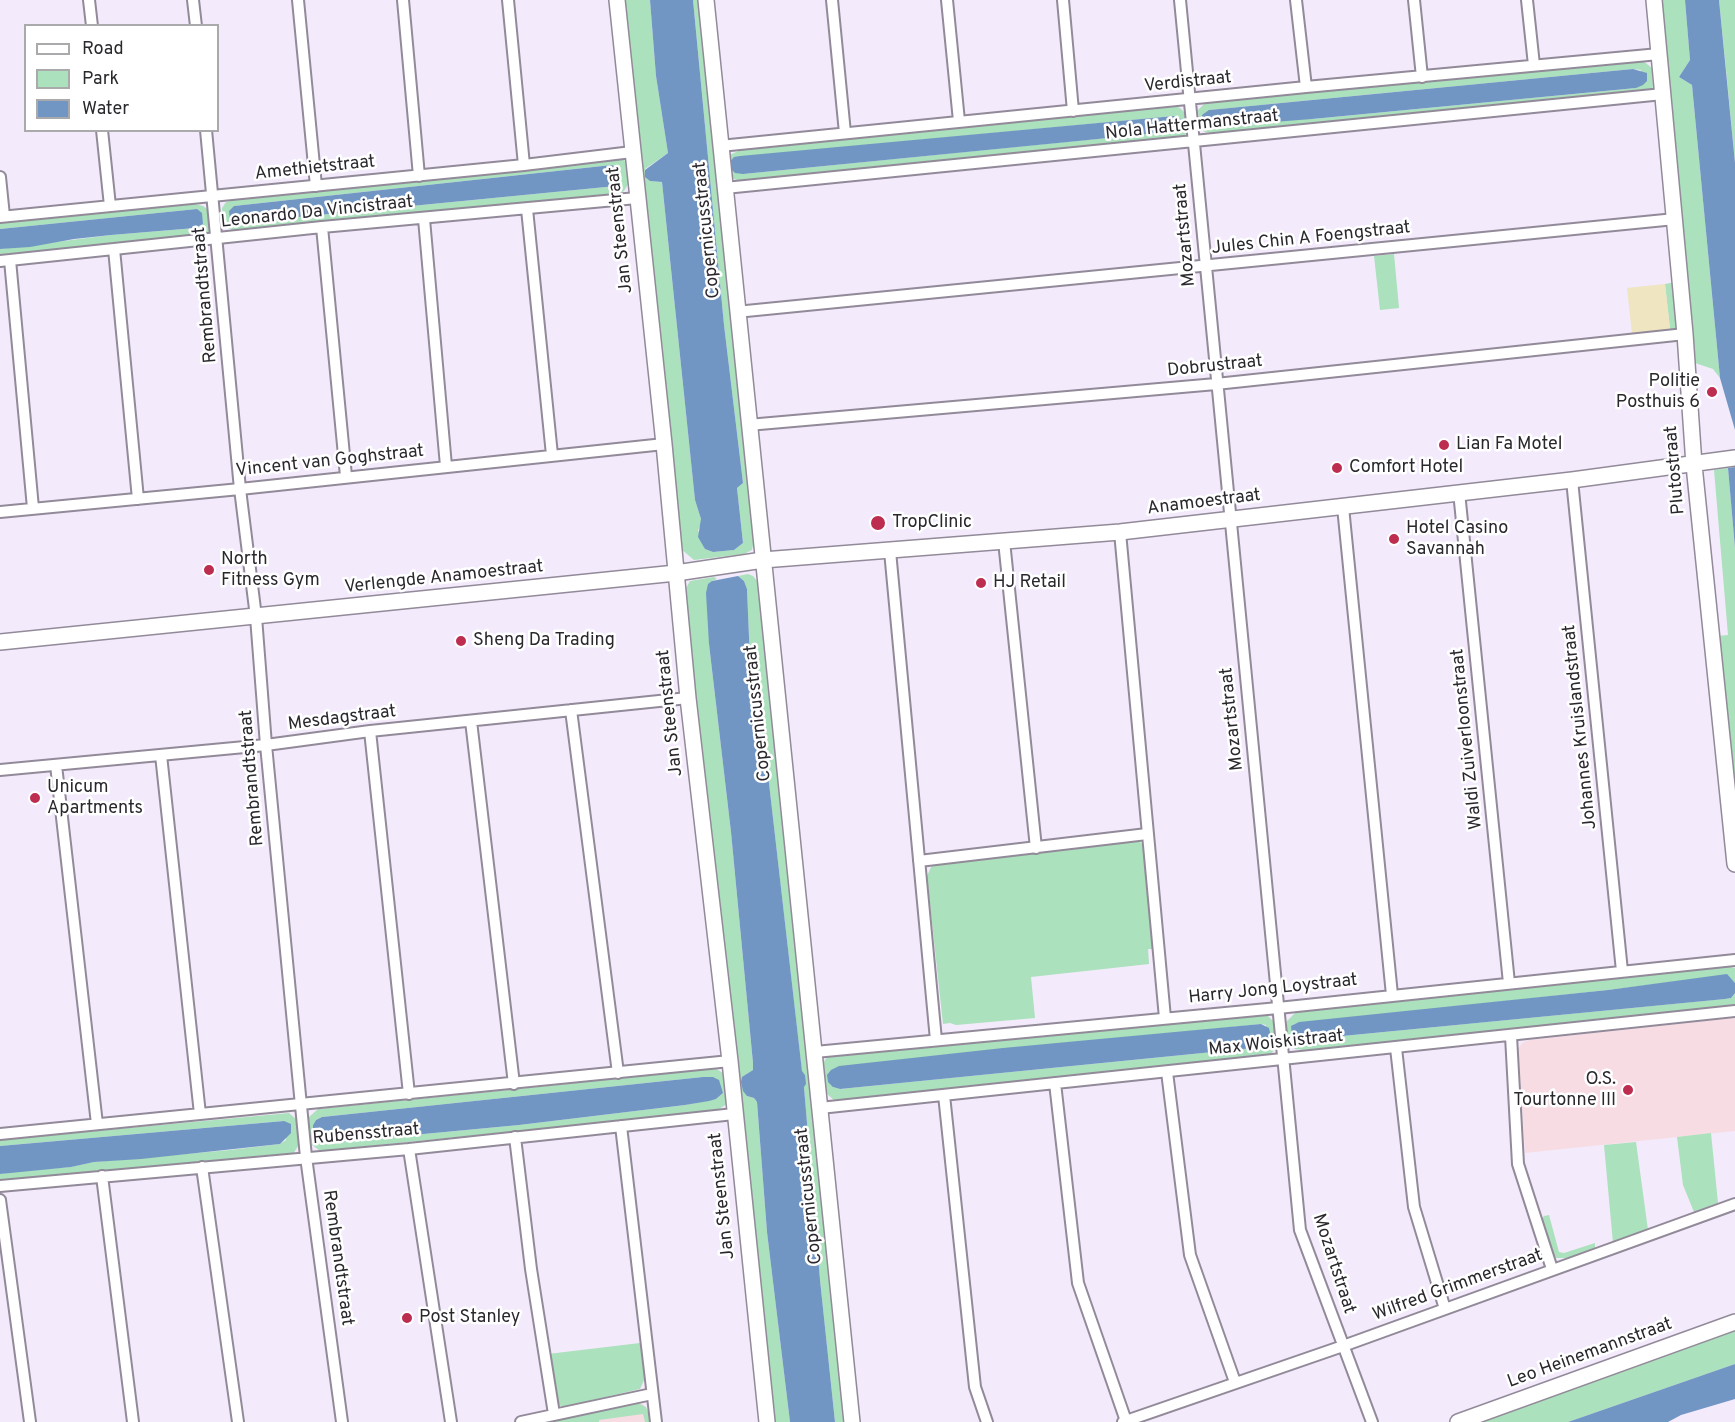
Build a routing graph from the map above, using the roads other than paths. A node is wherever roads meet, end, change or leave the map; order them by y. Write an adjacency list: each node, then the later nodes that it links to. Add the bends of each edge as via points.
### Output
1 (89, 0): 16 (street)
2 (193, 0): 17 (street)
3 (298, 0): 35 (street)
4 (402, 0): 33 (street)
5 (508, 0): 32 (street)
6 (617, 0): 31 (street, Jan Steenstraat)
7 (706, 0): 30 (street, Copernicusstraat)
8 (832, 0): 28 (street)
9 (947, 0): 25 (street)
10 (1063, 0): 24 (street)
11 (1180, 0): 23 (street, Mozartstraat)
12 (1296, 0): 21 (street)
13 (1414, 0): 20 (street)
14 (1527, 0): 19 (street)
15 (1654, 0): 18 (street, Plutostraat)
16 (92, 24)
17 (196, 24)
18 (1659, 54): 19 (street, Verdistraat); 22 (street, Plutostraat)
19 (1534, 65): 20 (street, Verdistraat)
20 (1422, 76): 21 (street, Verdistraat)
21 (1306, 87): 23 (street, Verdistraat)
22 (1663, 94): 29 (street, Nola Hattermanstraat); 43 (street, Plutostraat)
23 (1190, 100): 24 (street, Verdistraat); 29 (street, Mozartstraat)
24 (1073, 111): 25 (street, Verdistraat)
25 (959, 121): 28 (street, Verdistraat)
26 (102, 132): 39 (street)
27 (206, 132): 37 (street, Rembrandtstraat)
28 (845, 133): 30 (street, Verdistraat)
29 (1195, 142): 36 (street, Nola Hattermanstraat); 48 (street, Mozartstraat)
30 (720, 146): 36 (street, Copernicusstraat)
31 (632, 152): 32 (street, Amethietstraat); 38 (street, Jan Steenstraat)
32 (524, 165): 33 (street, Amethietstraat)
33 (419, 176): 35 (street, Amethietstraat)
34 (0, 177): 41 (street)
35 (316, 186): 37 (street, Amethietstraat)
36 (725, 188): 49 (street, Copernicusstraat)
37 (213, 196): 39 (street, Amethietstraat); 45 (street, Rembrandtstraat)
38 (637, 198): 40 (street, Leonardo Da Vincistraat); 53 (street, Jan Steenstraat)
39 (110, 206): 41 (street, Amethietstraat)
40 (527, 209): 42 (street, Leonardo Da Vincistraat); 54 (street)
41 (2, 217)
42 (424, 219): 44 (street, Leonardo Da Vincistraat); 57 (street)
43 (1675, 219): 48 (street, Jules Chin A Foengstraat); 50 (street, Plutostraat)
44 (322, 227): 45 (street, Leonardo Da Vincistraat); 58 (street)
45 (218, 240): 46 (street, Leonardo Da Vincistraat); 60 (street, Rembrandtstraat)
46 (114, 249): 47 (street, Leonardo Da Vincistraat); 62 (street)
47 (5, 261): 64 (street)
48 (1205, 267): 49 (street, Jules Chin A Foengstraat); 51 (street, Mozartstraat)
49 (736, 312): 52 (street, Copernicusstraat)
50 (1685, 334): 51 (street, Dobrustraat); 56 (street, Plutostraat)
51 (1216, 384): 52 (street, Dobrustraat); 66 (street, Mozartstraat)
52 (748, 425): 70 (street, Copernicusstraat)
53 (664, 444): 54 (street, Vincent van Goghstraat); 71 (street, Jan Steenstraat)
54 (552, 455): 57 (street, Vincent van Goghstraat)
55 (1729, 459): 56 (street, Anamoestraat)
56 (1694, 465): 59 (street, Anamoestraat); 85 (street, Plutostraat)
57 (446, 466): 58 (street, Vincent van Goghstraat)
58 (346, 476): 60 (street, Vincent van Goghstraat)
59 (1572, 480): 61 (street, Anamoestraat); 87 (street, Johannes Kruislandstraat)
60 (240, 489): 62 (street, Vincent van Goghstraat); 72 (street, Rembrandtstraat)
61 (1459, 492): 63 (street, Anamoestraat); 88 (street, Waldi Zuiverloonstraat)
62 (138, 499): 64 (street, Vincent van Goghstraat)
63 (1343, 507): 66 (street, Anamoestraat); 89 (street)
64 (33, 508): 65 (street, Vincent van Goghstraat)
65 (0, 512)
66 (1230, 519): 67 (street, Anamoestraat); 90 (street, Mozartstraat)
67 (1119, 532): 68 (street, Anamoestraat); 82 (street)
68 (1004, 541): 69 (street, Anamoestraat); 83 (street)
69 (890, 551): 70 (street, Anamoestraat); 84 (street)
70 (763, 560): 71 (street, Anamoestraat); 96 (street, Copernicusstraat)
71 (676, 573): 72 (street, Verlengde Anamoestraat); 74 (street, Jan Steenstraat)
72 (256, 617): 73 (street, Verlengde Anamoestraat); 78 (street, Rembrandtstraat)
73 (0, 642)
74 (688, 698): 75 (street, Mesdagstraat); 98 (street, Jan Steenstraat)
75 (572, 710): 76 (street, Mesdagstraat); 100 (street)
76 (471, 721): 77 (street, Mesdagstraat); 102 (street)
77 (370, 731): 78 (street, Mesdagstraat); 103 (street)
78 (266, 745): 79 (street, Mesdagstraat); 105 (street, Rembrandtstraat)
79 (160, 755): 80 (street, Mesdagstraat); 107 (street)
80 (56, 765): 81 (street, Mesdagstraat); 109 (street)
81 (0, 770)
82 (1147, 834): 83 (street); 92 (street)
83 (1035, 848): 84 (street)
84 (919, 861): 94 (street)
85 (1735, 864)
86 (1735, 960): 87 (street, Harry Jong Loystraat)
87 (1622, 971): 88 (street, Harry Jong Loystraat)
88 (1509, 983): 89 (street, Harry Jong Loystraat)
89 (1392, 995): 90 (street, Harry Jong Loystraat)
90 (1278, 1008): 92 (street, Harry Jong Loystraat); 97 (street, Mozartstraat)
91 (1735, 1011): 93 (street, Max Woiskistraat)
92 (1166, 1018): 94 (street, Harry Jong Loystraat)
93 (1511, 1036): 95 (street, Max Woiskistraat); 120 (street, via 1518,1164)
94 (936, 1040): 96 (street, Harry Jong Loystraat)
95 (1396, 1048): 97 (street, Max Woiskistraat); 121 (street, via 1414,1207)
96 (815, 1052): 106 (street, Copernicusstraat)
97 (1284, 1060): 99 (street, Max Woiskistraat); 123 (street, Mozartstraat, via 1300,1230)
98 (730, 1062): 100 (street, Rubensstraat); 108 (street, Jan Steenstraat)
99 (1167, 1072): 101 (street, Max Woiskistraat); 124 (street, via 1190,1255)
100 (618, 1073): 102 (street, Rubensstraat)
101 (1055, 1083): 104 (street, Max Woiskistraat); 127 (street, via 1078,1283)
102 (514, 1084): 103 (street, Rubensstraat)
103 (409, 1094): 105 (street, Rubensstraat)
104 (944, 1095): 106 (street, Max Woiskistraat); 137 (street, via 975,1387)
105 (302, 1105): 107 (street, Rubensstraat); 114 (street, Rembrandtstraat)
106 (820, 1108): 136 (street, Copernicusstraat)
107 (200, 1114): 109 (street, Rubensstraat)
108 (734, 1114): 110 (street, Rubensstraat); 135 (street, Jan Steenstraat)
109 (97, 1124): 111 (street, Rubensstraat)
110 (621, 1126): 112 (street, Rubensstraat); 125 (street)
111 (0, 1134)
112 (515, 1137): 113 (street, Rubensstraat); 126 (street)
113 (409, 1149): 114 (street, Rubensstraat); 132 (street)
114 (306, 1157): 115 (street, Rubensstraat); 131 (street, Rembrandtstraat)
115 (202, 1167): 116 (street, Rubensstraat); 130 (street)
116 (102, 1176): 117 (street, Rubensstraat); 129 (street)
117 (0, 1186)
118 (0, 1200): 128 (street)
119 (1735, 1204): 120 (street, Wilfred Grimmerstraat)
120 (1552, 1269): 121 (street, Wilfred Grimmerstraat)
121 (1445, 1309): 123 (street, Wilfred Grimmerstraat)
122 (1735, 1322): 139 (street, Leo Heinemannstraat)
123 (1343, 1346): 124 (street, Wilfred Grimmerstraat); 138 (street, Mozartstraat)
124 (1235, 1382): 127 (street, Wilfred Grimmerstraat)
125 (652, 1394): 126 (street); 134 (street)
126 (554, 1414): 133 (street)
127 (1125, 1421)
128 (30, 1422)
129 (133, 1422)
130 (238, 1422)
131 (342, 1422)
132 (451, 1422)
133 (521, 1422)
134 (656, 1422)
135 (767, 1422)
136 (852, 1422)
137 (987, 1422)
138 (1372, 1422)
139 (1458, 1422)

